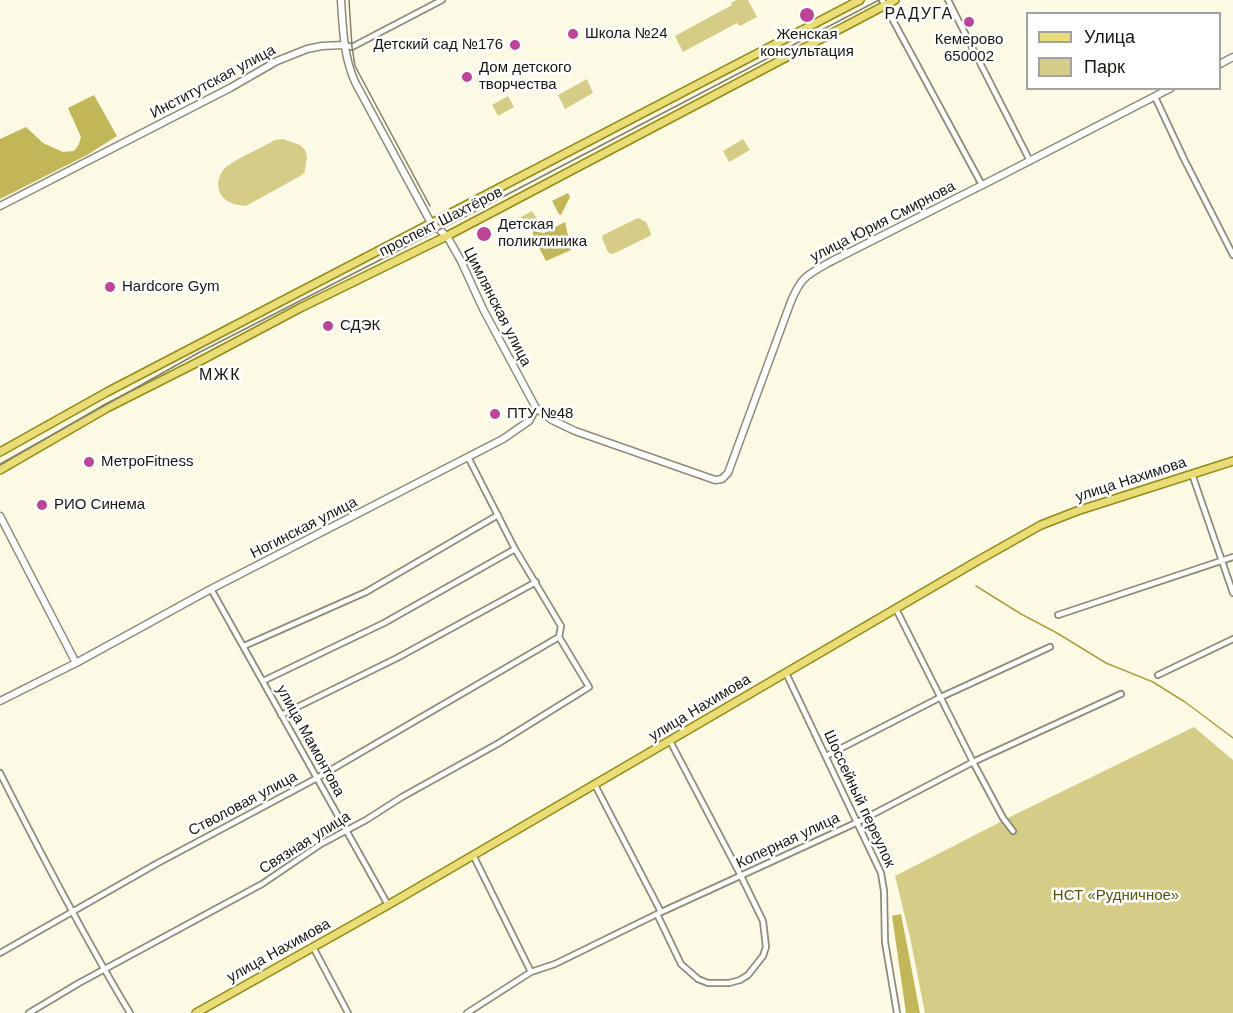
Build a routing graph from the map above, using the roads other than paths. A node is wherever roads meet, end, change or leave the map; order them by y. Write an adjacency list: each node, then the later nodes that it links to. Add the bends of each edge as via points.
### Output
1 (341, 0): 7 (street, Цимлянская улица)
2 (442, 0): 7 (street, Институтская улица, via 352,47)
3 (860, 0): 13 (main road, проспект Шахтёров)
4 (895, 0): 6 (main road, проспект Шахтёров)
5 (948, 0): 10 (street)
6 (883, 3): 11 (street); 14 (main road, проспект Шахтёров)
7 (344, 45): 12 (street, Институтская улица, via 307,49 277,61); 13 (street, Цимлянская улица, via 355,82)
8 (1167, 90): 9 (street, улица Юрия Смирнова)
9 (1155, 97): 10 (street, улица Юрия Смирнова); 15 (street)
10 (1030, 161): 11 (street, улица Юрия Смирнова)
11 (982, 185): 22 (street, улица Юрия Смирнова, via 832,261 800,282 728,473)
12 (0, 206)
13 (431, 224): 14 (street, Цимлянская улица); 17 (main road, проспект Шахтёров, via 107,392)
14 (447, 236): 16 (street, Цимлянская улица); 20 (main road, проспект Шахтёров, via 107,408)
15 (1233, 255)
16 (536, 408): 18 (street, Ногинская улица, via 523,426); 22 (street, Цимлянская улица, via 574,431)
17 (0, 452)
18 (468, 457): 23 (street); 29 (street, Ногинская улица)
19 (1233, 461): 21 (main road, улица Нахимова)
20 (0, 470)
21 (1192, 474): 27 (street); 31 (main road, улица Нахимова, via 1041,525)
22 (719, 480)
23 (498, 515): 25 (street); 35 (street, via 366,592)
24 (0, 516): 37 (street)
25 (515, 549): 28 (street); 40 (street, via 384,623)
26 (1233, 557): 27 (street)
27 (1222, 561): 30 (street); 32 (street)
28 (536, 582): 33 (street, via 561,626); 44 (street)
29 (211, 589): 35 (street, улица Мамонтова); 37 (street, Ногинская улица)
30 (1233, 593)
31 (896, 609): 38 (main road, улица Нахимова); 42 (street)
32 (1058, 615)
33 (559, 638): 49 (street, Стволовая улица); 52 (street, Связная улица, via 589,687)
34 (1233, 639): 39 (street)
35 (244, 646): 40 (street, улица Мамонтова)
36 (1050, 647): 42 (street)
37 (76, 663): 43 (street, Ногинская улица)
38 (786, 673): 45 (main road, улица Нахимова); 46 (street, Шоссейный переулок)
39 (1158, 675)
40 (263, 681): 44 (street, улица Мамонтова)
41 (1121, 694): 47 (street, Коперная улица)
42 (941, 697): 46 (street); 47 (street)
43 (0, 701)
44 (282, 715): 49 (street, улица Мамонтова)
45 (670, 741): 50 (main road, улица Нахимова); 55 (street)
46 (826, 756): 51 (street, Шоссейный переулок)
47 (973, 762): 51 (street, Коперная улица); 53 (street)
48 (0, 773): 57 (street)
49 (317, 778): 52 (street, улица Мамонтова); 57 (street, Стволовая улица)
50 (594, 784): 54 (main road, улица Нахимова); 58 (street)
51 (858, 822): 55 (street, Коперная улица); 68 (street, Шоссейный переулок, via 881,873 885,942)
52 (346, 831): 56 (street, улица Мамонтова); 61 (street, Связная улица, via 262,884)
53 (1013, 831)
54 (473, 855): 56 (main road, улица Нахимова); 62 (street)
55 (741, 876): 58 (street, Коперная улица); 58 (street, via 763,921 766,947 754,968 740,980 729,984 698,979 681,964)
56 (388, 905): 59 (main road, улица Нахимова)
57 (72, 911): 60 (street, Стволовая улица); 61 (street)
58 (659, 913): 62 (street, Коперная улица)
59 (313, 947): 65 (main road, улица Нахимова); 66 (street)
60 (0, 953)
61 (104, 970): 63 (street, Связная улица); 64 (street)
62 (531, 972): 67 (street, Коперная улица)
63 (29, 1013)
64 (130, 1013)
65 (196, 1013)
66 (348, 1013)
67 (467, 1013)
68 (897, 1013)

